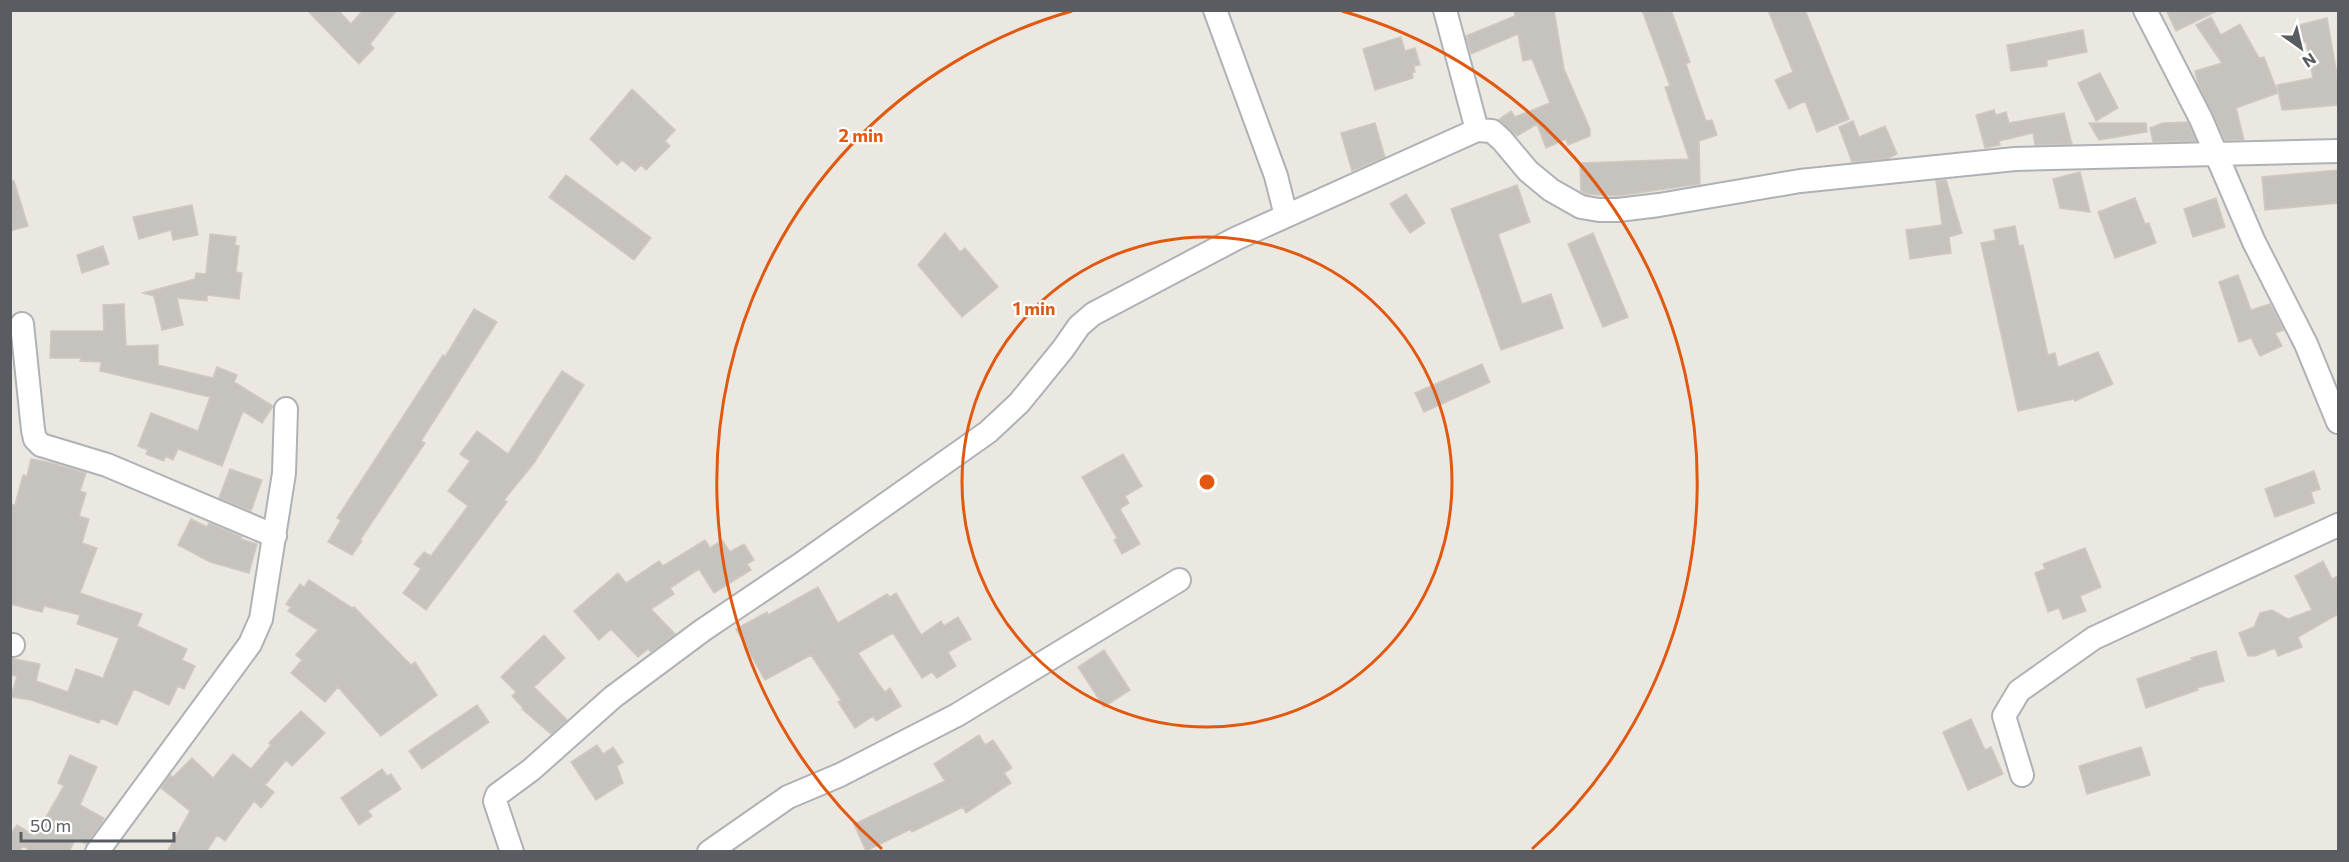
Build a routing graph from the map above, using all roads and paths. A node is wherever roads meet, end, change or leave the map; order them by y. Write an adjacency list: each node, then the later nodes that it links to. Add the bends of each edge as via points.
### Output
1 (1215, 10): 7 (street, via 1276,176)
2 (1445, 10): 4 (street)
3 (2145, 10): 6 (street)
4 (1477, 130): 6 (street, via 1492,131 1551,190 1581,207 1599,210 1659,205 1800,181 2015,159); 7 (street)
5 (2338, 151): 6 (street)
6 (2215, 154): 10 (street, via 2306,344)
7 (1286, 216): 16 (street, via 1234,239 1093,314 1079,326 1020,403 988,432 614,696 496,798)
8 (22, 324): 12 (street, via 33,430 41,445 107,465)
9 (286, 409): 12 (street, via 284,472)
10 (2338, 422)
11 (2338, 525): 14 (street, via 2094,638 2019,691 2004,716)
12 (274, 536): 15 (street, via 261,619 250,644)
13 (1179, 580): 17 (street, via 957,715 788,797)
14 (2022, 775)
15 (97, 852)
16 (512, 852)
17 (709, 852)

